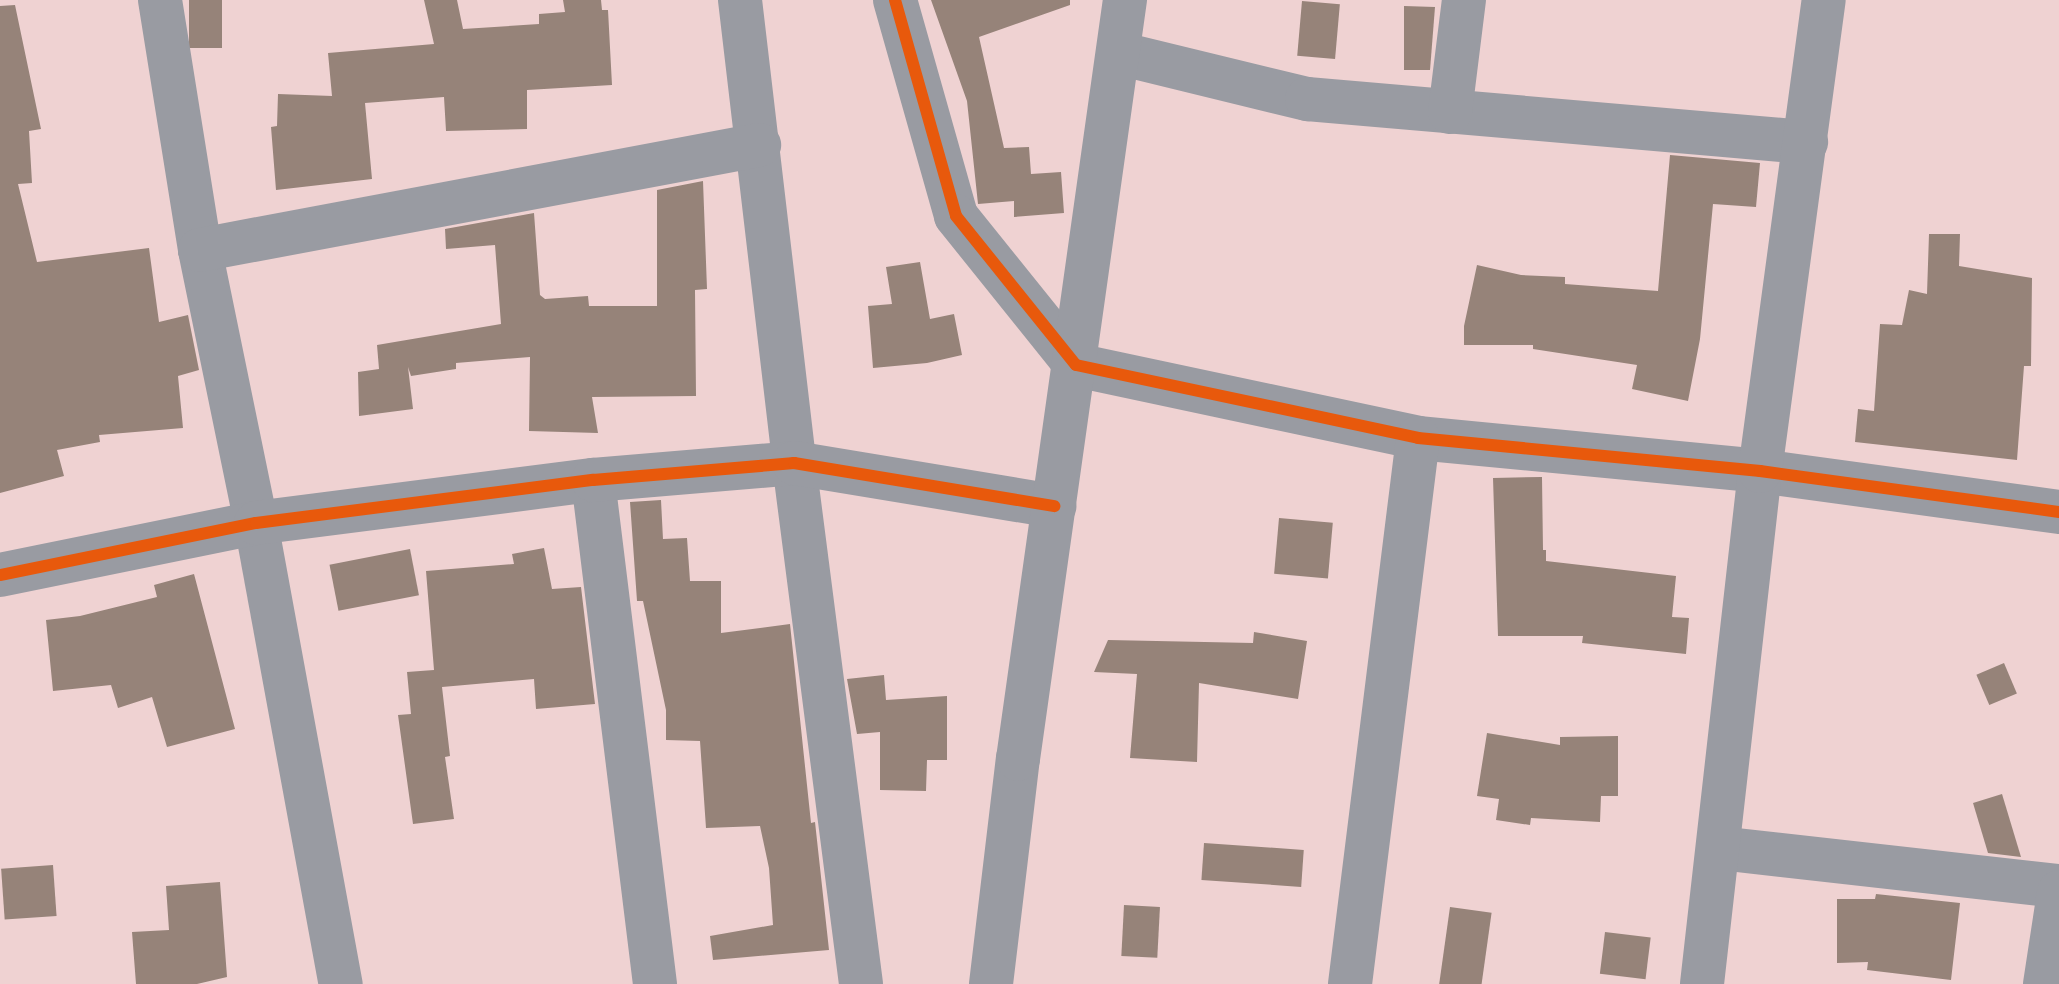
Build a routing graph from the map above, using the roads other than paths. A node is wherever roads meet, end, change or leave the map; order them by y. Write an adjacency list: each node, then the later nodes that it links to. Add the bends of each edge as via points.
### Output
1 (160, 0): 11 (street)
2 (740, 0): 10 (street)
3 (895, 0): 12 (street, via 956,216)
4 (1125, 0): 7 (street)
5 (1464, 0): 8 (street)
6 (1824, 0): 9 (street)
7 (1118, 53): 8 (street, via 1307,99); 12 (street)
8 (1450, 112): 9 (street)
9 (1806, 142): 15 (street)
10 (759, 145): 11 (street); 14 (street)
11 (200, 250): 19 (street)
12 (1076, 365): 13 (street); 17 (street)
13 (1418, 438): 15 (street); 27 (street)
14 (794, 463): 16 (street); 17 (street); 25 (street)
15 (1760, 471): 18 (street); 21 (street)
16 (593, 480): 19 (street); 24 (street)
17 (1054, 506): 26 (street)
18 (2059, 512)
19 (256, 523): 20 (street); 23 (street)
20 (0, 575)
21 (1719, 848): 22 (street); 28 (street)
22 (2059, 889): 29 (street)
23 (341, 984)
24 (655, 984)
25 (861, 984)
26 (991, 984)
27 (1350, 984)
28 (1702, 984)
29 (2045, 984)

